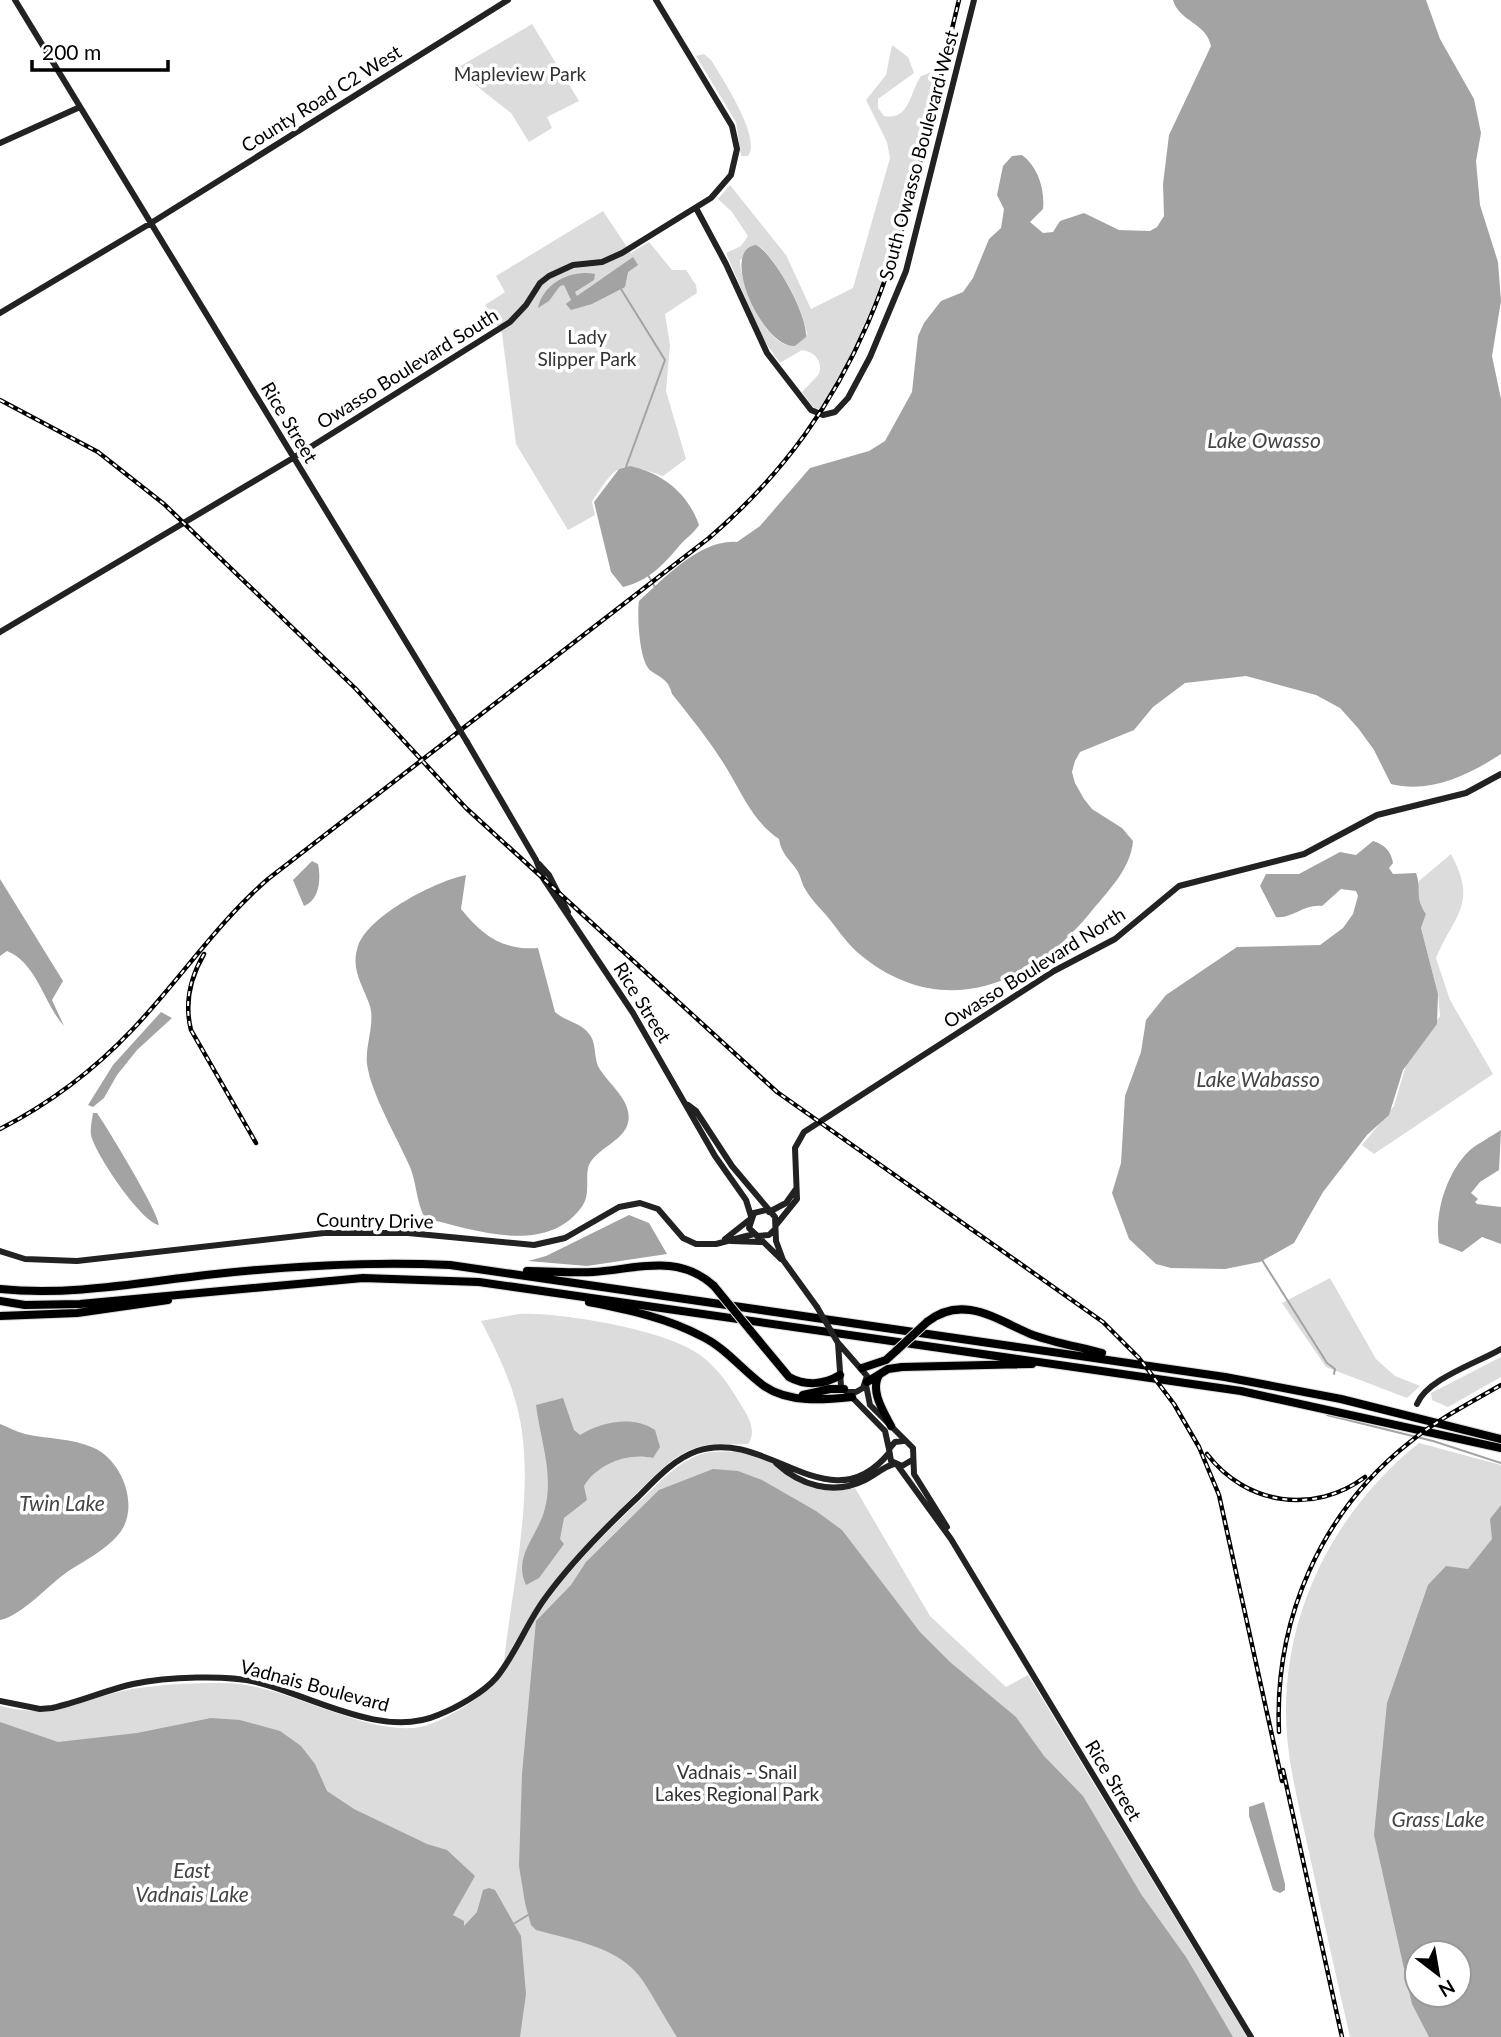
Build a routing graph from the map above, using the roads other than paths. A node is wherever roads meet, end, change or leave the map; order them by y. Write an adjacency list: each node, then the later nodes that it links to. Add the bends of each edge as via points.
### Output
1 (15, 0): 5 (street, Rice Street)
2 (508, 0): 8 (street, County Road C2 West)
3 (656, 0): 7 (street, Owasso Boulevard South, via 736,138 729,180)
4 (974, 0): 7 (street, South Owasso Boulevard West, via 900,288 847,399 833,413 820,415 806,405 762,346 733,277)
5 (80, 107): 6 (street); 8 (street, Rice Street)
6 (0, 144)
7 (696, 208): 10 (street, Owasso Boulevard South, via 612,259 573,265 549,276 510,322)
8 (151, 223): 9 (street, County Road C2 West); 10 (street, Rice Street)
9 (0, 313)
10 (293, 458): 11 (street, Owasso Boulevard South); 13 (street, Rice Street, bridge)
11 (0, 632)
12 (1501, 774): 14 (street, Owasso Boulevard North, via 1466,793 1377,815 1304,854 1179,886 1115,939 1054,971 804,1132 795,1147)
13 (688, 1105): 15 (street, Rice Street); 16 (street, Rice Street, via 746,1200)
14 (796, 1189): 15 (street, via 786,1203); 17 (street, Owasso Boulevard North, via 795,1203)
15 (768, 1211): 16 (street, via 757,1210); 17 (street)
16 (750, 1218): 18 (street); 19 (street)
17 (775, 1227): 18 (street, via 769,1235); 21 (street)
18 (757, 1237): 19 (street, Country Drive); 21 (street)
19 (726, 1241): 20 (street, Country Drive, via 689,1242 658,1209 640,1203 619,1207 565,1238 534,1245 408,1233 324,1233 77,1261 25,1259)
20 (0, 1251)
21 (783, 1260): 28 (street, bridge)
22 (450, 1265): 24 (highway, via 335,1263 100,1289); 30 (highway); 33 (highway, bridge, via 577,1272 668,1264 688,1268 714,1286 789,1377 814,1383)
23 (524, 1287): 25 (highway, via 363,1278); 31 (highway); 36 (highway, via 671,1321 712,1342 776,1392 797,1398)
24 (0, 1289)
25 (198, 1294): 26 (highway, via 80,1304); 27 (highway, via 77,1313)
26 (0, 1301)
27 (0, 1316)
28 (838, 1343): 32 (street); 33 (street)
29 (1501, 1349): 37 (street, via 1441,1379)
30 (1128, 1361): 32 (highway, bridge, via 1032,1335 984,1311 952,1311 927,1322 886,1360); 39 (highway, via 1297,1390)
31 (1054, 1364): 34 (highway, via 902,1367); 41 (highway, via 1279,1398)
32 (860, 1367): 33 (street, via 849,1365); 35 (street)
33 (841, 1373): 36 (street)
34 (880, 1374): 35 (highway); 38 (highway, via 875,1384)
35 (866, 1384): 36 (street); 38 (street, via 870,1405)
36 (848, 1393): 42 (street, via 885,1431)
37 (1417, 1404)
38 (891, 1426): 40 (street)
39 (1501, 1439)
40 (903, 1441): 42 (street, via 895,1442); 43 (street, via 913,1448)
41 (1501, 1448)
42 (889, 1451): 44 (street); 45 (street, via 863,1472)
43 (912, 1460): 44 (street); 46 (street, Rice Street, via 916,1477)
44 (896, 1465): 45 (street, via 856,1484); 46 (street, Rice Street)
45 (834, 1484): 47 (street, Vadnais Boulevard, via 744,1448 688,1454 617,1517 544,1599 493,1681 427,1720 379,1721 232,1678 136,1683 52,1708)
46 (951, 1539): 48 (street, Rice Street)
47 (0, 1701)
48 (1251, 2037)

